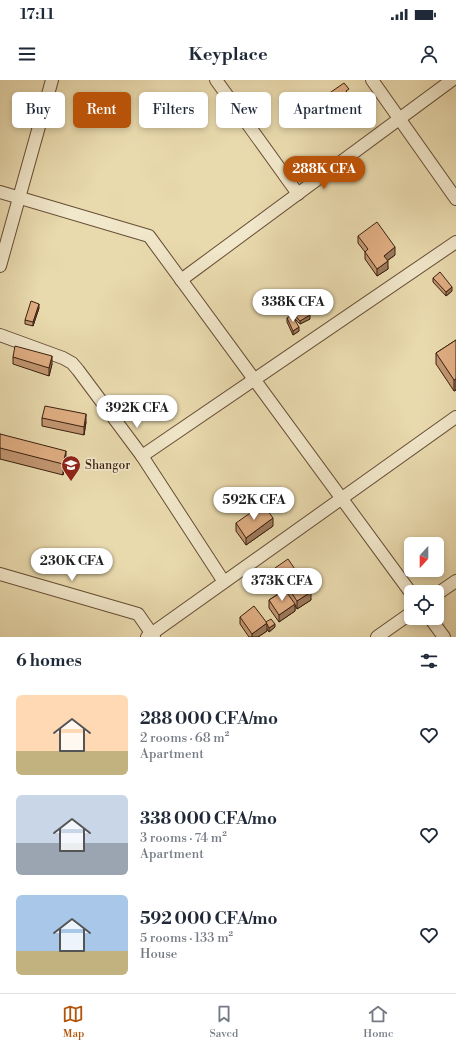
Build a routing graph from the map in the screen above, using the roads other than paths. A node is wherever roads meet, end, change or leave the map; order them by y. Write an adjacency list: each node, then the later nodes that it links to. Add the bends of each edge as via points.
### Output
1 (52, 80): 8 (street)
2 (216, 80): 7 (street)
3 (372, 80): 5 (street)
4 (452, 80): 5 (street)
5 (399, 119): 7 (street); 9 (street)
6 (0, 192): 8 (street)
7 (298, 194): 12 (street)
8 (19, 198): 11 (street); 12 (street, via 149,236)
9 (456, 199)
10 (456, 242): 14 (street)
11 (0, 266)
12 (181, 280): 14 (street)
13 (0, 335): 16 (street, via 63,358 72,364)
14 (254, 379): 16 (street); 17 (street)
15 (456, 417): 17 (street)
16 (142, 456): 20 (street)
17 (342, 498): 20 (street); 21 (street)
18 (0, 574): 25 (street, via 138,614)
19 (456, 581): 22 (street)
20 (224, 582): 25 (street)
21 (405, 585)
22 (444, 589)
23 (404, 618): 26 (street)
24 (435, 625): 27 (street)
25 (151, 636)
26 (377, 637)
27 (444, 637)

